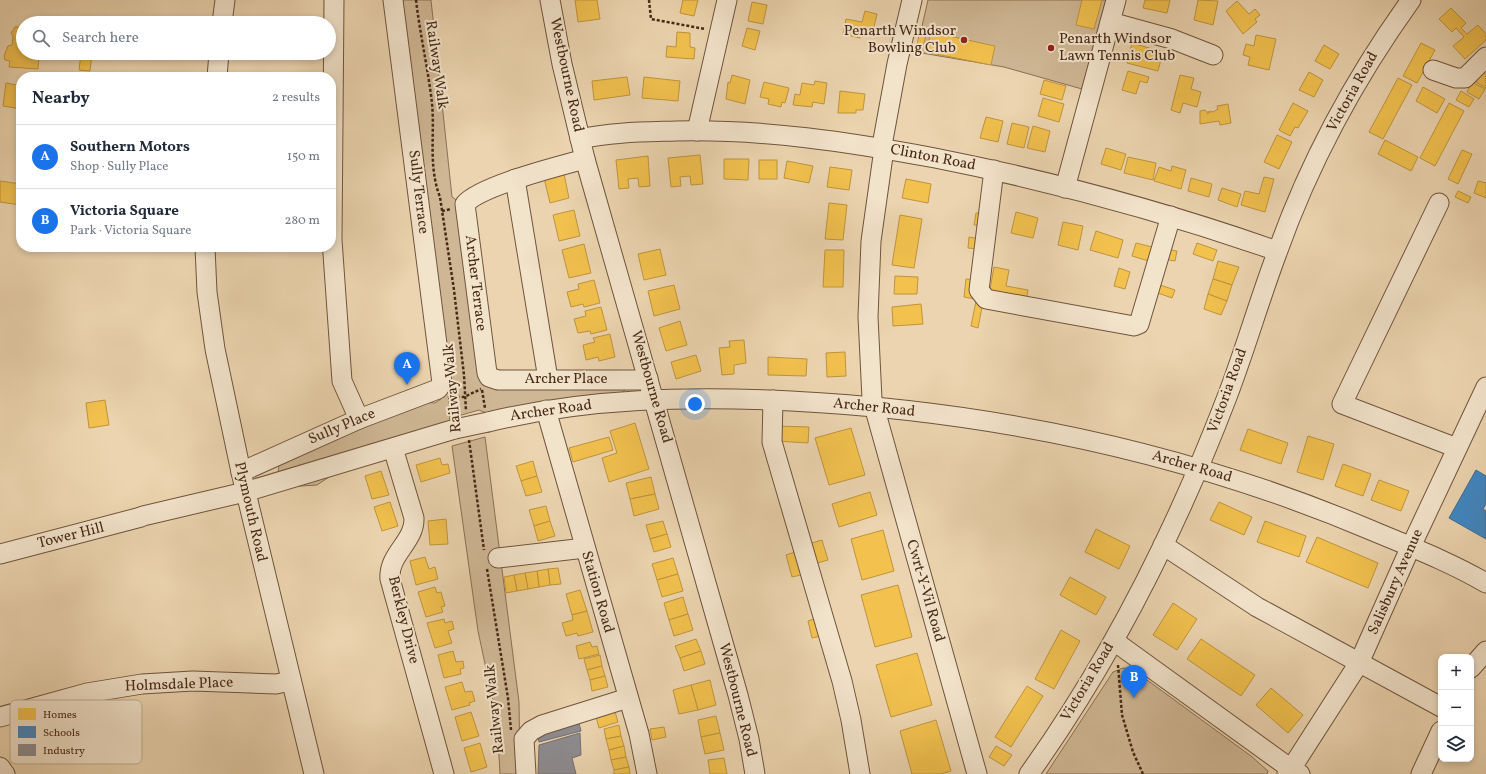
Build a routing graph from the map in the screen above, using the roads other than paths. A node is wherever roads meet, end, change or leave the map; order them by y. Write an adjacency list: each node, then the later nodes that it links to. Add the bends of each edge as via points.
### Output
1 (224, 0): 9 (street)
2 (334, 0): 10 (street)
3 (393, 0): 34 (street, Sully Terrace)
4 (550, 0): 20 (street, Westbourne Road)
5 (727, 0): 19 (street)
6 (912, 0): 21 (street, Cwrt-Y-Vil Road)
7 (1116, 0): 11 (street)
8 (1411, 0): 28 (street, Victoria Road, via 1376,51 1338,115)
9 (223, 16)
10 (334, 16)
11 (1110, 22): 12 (street, via 1172,39); 25 (street)
12 (1213, 55)
13 (1486, 57): 16 (street, via 1465,78 1456,78)
14 (219, 60): 17 (street)
15 (334, 60): 18 (street)
16 (1433, 70)
17 (218, 72)
18 (333, 72)
19 (697, 130): 20 (street, Clinton Road, via 606,134); 21 (street, Clinton Road, via 790,135)
20 (580, 139): 22 (street, Westbourne Road)
21 (883, 148): 23 (street, Clinton Road); 38 (street, Cwrt-Y-Vil Road, via 871,241 868,290 868,349)
22 (584, 158): 24 (street); 31 (street, Westbourne Road)
23 (994, 170): 25 (street, Clinton Road); 27 (street, via 979,290 986,299 1134,326 1139,324)
24 (515, 179): 32 (street); 33 (street, Archer Terrace, via 474,197 465,204)
25 (1065, 188): 27 (street, Clinton Road)
26 (1439, 203): 42 (street, via 1342,404)
27 (1171, 216): 28 (street, Clinton Road)
28 (1277, 251): 43 (street, Victoria Road, via 1228,395)
29 (205, 252): 44 (street, Plymouth Road, via 207,292 215,349)
30 (333, 252): 40 (street, via 342,382)
31 (648, 378): 32 (street, Archer Place); 36 (street, Westbourne Road)
32 (548, 379): 33 (street, Archer Place, via 498,380 489,377)
33 (484, 381)
34 (442, 383): 40 (street, Sully Place, via 438,390)
35 (1486, 387): 42 (street, Salisbury Avenue)
36 (654, 400): 37 (street, Archer Road); 39 (street, Archer Road); 70 (street, Westbourne Road, via 746,723)
37 (773, 400): 38 (street, Archer Road); 71 (street, via 772,442 842,681 852,720)
38 (873, 407): 43 (street, Archer Road, via 1031,428 1126,448); 72 (street, Cwrt-Y-Vil Road)
39 (546, 410): 41 (street, Archer Road, bridge, via 487,416); 48 (street, Station Road)
40 (359, 419): 44 (street, Sully Place)
41 (393, 448): 45 (street, Archer Road); 67 (street, Berkley Drive, via 414,525 409,538 391,565 390,579)
42 (1458, 448): 47 (street, Salisbury Avenue)
43 (1198, 468): 46 (street, Victoria Road); 47 (street, Archer Road, via 1323,510)
44 (240, 472): 45 (street, Plymouth Road)
45 (245, 492): 49 (street, Tower Hill, via 142,516); 56 (street, Plymouth Road)
46 (1163, 545): 52 (street, Victoria Road); 54 (street, via 1256,607)
47 (1411, 547): 51 (street, Archer Road); 54 (street, Salisbury Avenue)
48 (585, 548): 50 (street); 57 (street, Station Road)
49 (0, 554)
50 (490, 558)
51 (1486, 583)
52 (1114, 641): 64 (street); 73 (street, Victoria Road)
53 (1486, 651): 55 (street)
54 (1360, 662): 59 (street); 64 (street, Salisbury Avenue)
55 (1474, 665)
56 (291, 681): 58 (street, Holmsdale Place, via 276,684 193,681 134,685); 66 (street, Plymouth Road)
57 (628, 698): 68 (street, via 542,725 531,731 524,739); 69 (street, Station Road)
58 (62, 700)
59 (1438, 705)
60 (10, 714): 61 (street, Holmsdale Place)
61 (0, 717)
62 (1438, 737): 74 (street)
63 (0, 767): 65 (street)
64 (1292, 772)
65 (5, 774)
66 (314, 774)
67 (444, 774)
68 (526, 774)
69 (647, 774)
70 (755, 774)
71 (860, 774)
72 (977, 774)
73 (1029, 774)
74 (1421, 774)

